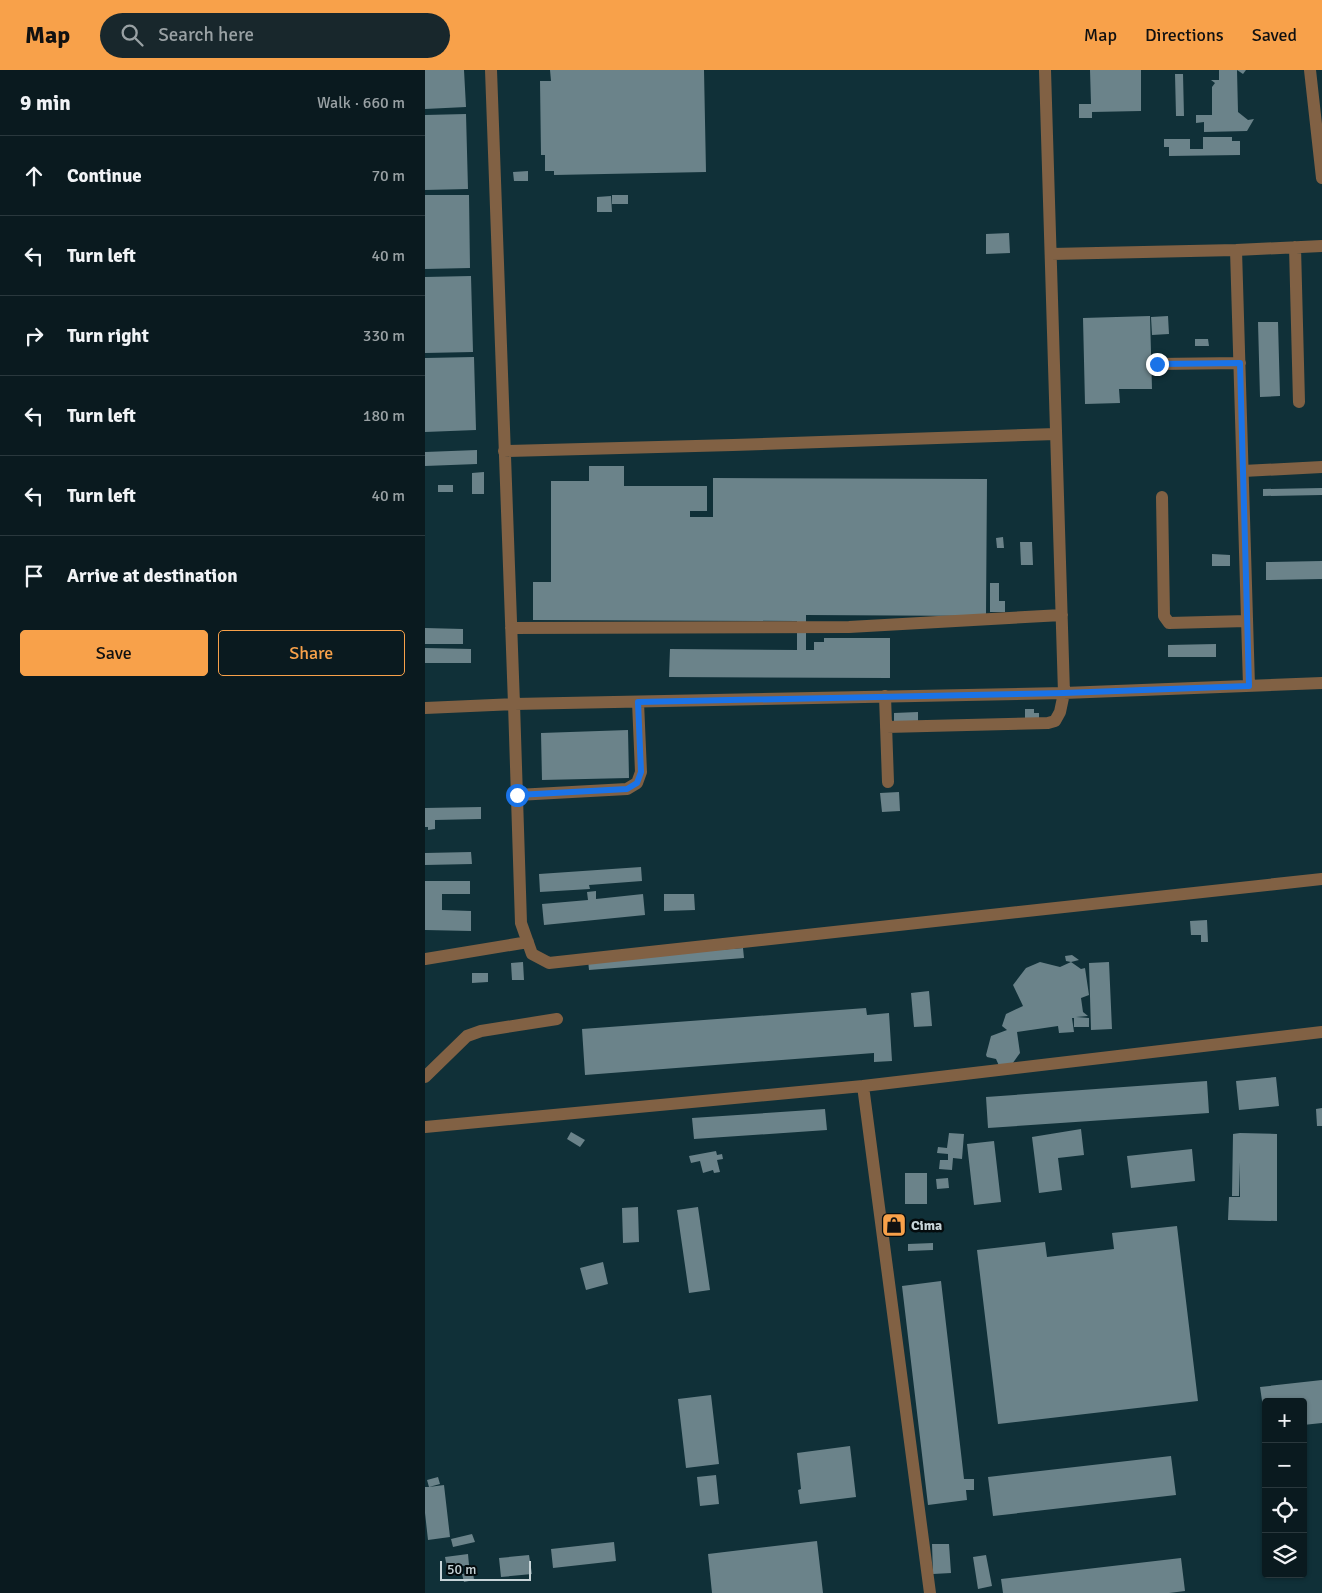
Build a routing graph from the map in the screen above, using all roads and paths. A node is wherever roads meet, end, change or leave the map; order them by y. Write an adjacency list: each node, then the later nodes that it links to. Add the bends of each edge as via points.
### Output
1 (491, 70): 13 (street)
2 (1045, 70): 8 (street)
3 (1310, 70): 4 (street)
4 (1322, 178)
5 (1322, 246): 6 (street)
6 (1295, 247): 7 (street); 11 (street)
7 (1237, 250): 8 (street); 9 (street)
8 (1051, 254): 12 (street)
9 (1240, 363): 10 (street); 15 (street)
10 (1157, 364)
11 (1299, 402)
12 (1051, 434): 13 (street); 17 (street)
13 (504, 451): 19 (street)
14 (1322, 467): 15 (street)
15 (1243, 471): 18 (street)
16 (1162, 497): 18 (street, via 1165,616 1169,623)
17 (1062, 614): 19 (street, via 849,627); 22 (street)
18 (1247, 621): 21 (street)
19 (511, 628): 25 (street)
20 (1322, 684): 21 (street)
21 (1249, 686): 22 (street)
22 (1064, 693): 23 (street); 27 (street, via 1060,712 1055,721 1048,723)
23 (885, 696): 24 (street); 27 (street)
24 (638, 702): 25 (street); 29 (street, via 641,772 637,783 627,789)
25 (514, 704): 26 (street); 29 (street)
26 (425, 708)
27 (886, 727): 28 (street)
28 (888, 782)
29 (517, 795): 31 (street, via 521,923)
30 (1322, 879): 31 (street, via 549,964 532,954)
31 (528, 942): 32 (street)
32 (425, 959)
33 (557, 1020): 35 (street, via 467,1036)
34 (1322, 1032): 36 (street)
35 (425, 1077)
36 (863, 1086): 37 (street); 38 (street)
37 (425, 1127)
38 (930, 1593)

